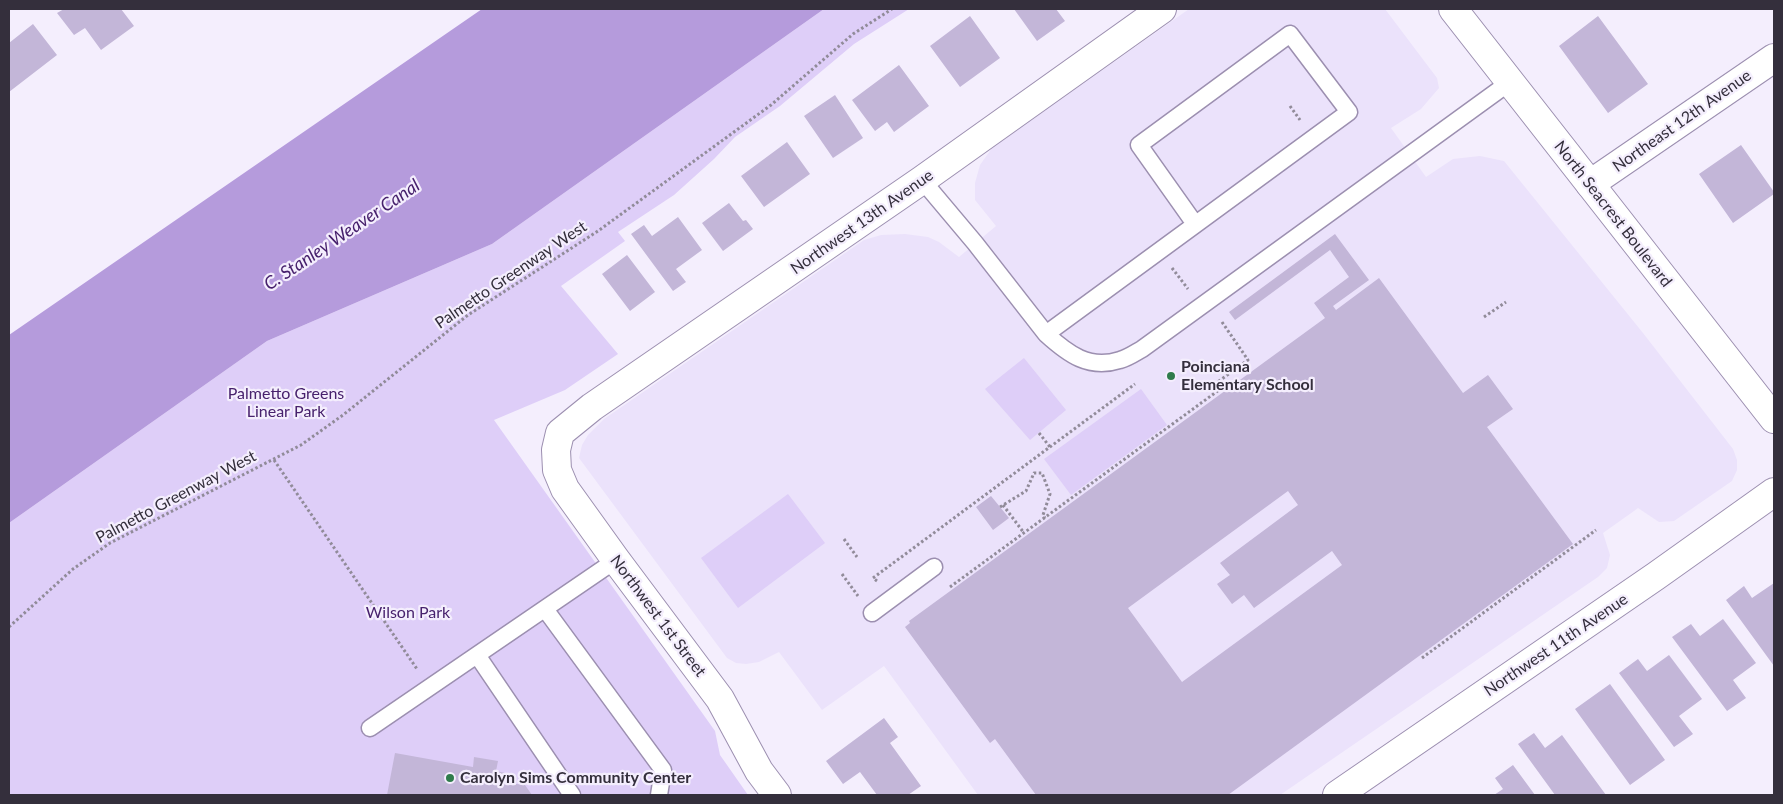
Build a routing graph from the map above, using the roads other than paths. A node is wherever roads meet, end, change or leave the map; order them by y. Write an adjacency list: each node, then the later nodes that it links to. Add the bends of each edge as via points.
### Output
1 (1162, 9): 5 (street, Northwest 13th Avenue)
2 (1453, 9): 4 (street, North Seacrest Boulevard)
3 (1774, 58): 6 (street, Northeast 12th Avenue)
4 (1510, 82): 6 (street, North Seacrest Boulevard); 8 (lane, via 1142,350 1120,360 1094,364 1080,360)
5 (922, 180): 8 (lane, via 976,243); 10 (street, Northwest 13th Avenue, via 592,407)
6 (1590, 184): 9 (street, North Seacrest Boulevard)
7 (1195, 224): 7 (lane, via 1349,112 1290,34 1139,145); 8 (lane)
8 (1046, 334)
9 (1774, 419)
10 (560, 433): 12 (street, Northwest 1st Street, via 556,450 557,470 565,489)
11 (1774, 492): 21 (street, Northwest 11th Avenue)
12 (616, 560): 14 (lane); 20 (street, Northwest 1st Street, via 720,699 759,771)
13 (934, 567): 15 (lane)
14 (545, 609): 16 (lane); 19 (lane, via 663,770)
15 (872, 613)
16 (477, 655): 17 (lane); 18 (lane)
17 (370, 728)
18 (572, 795)
19 (659, 795)
20 (776, 795)
21 (1336, 795)

